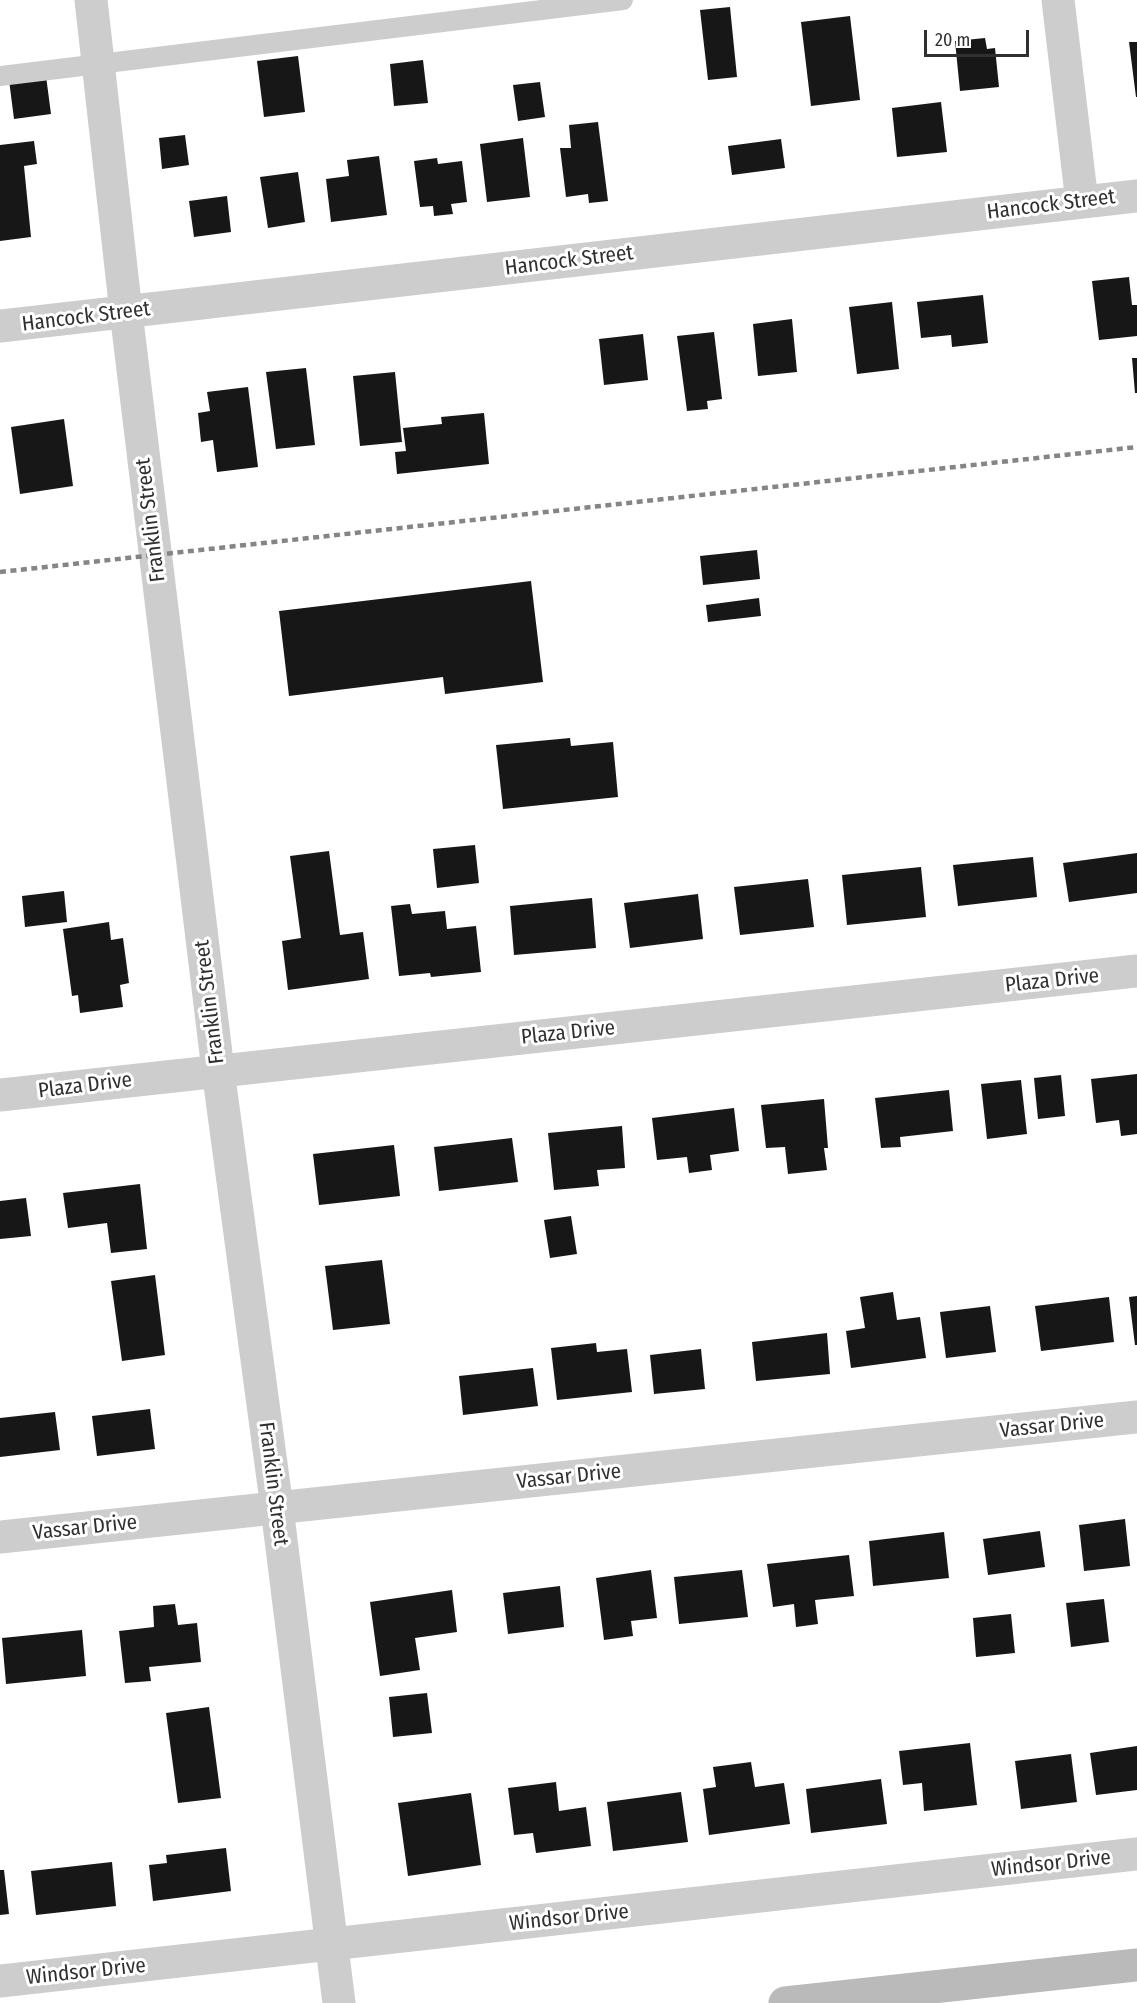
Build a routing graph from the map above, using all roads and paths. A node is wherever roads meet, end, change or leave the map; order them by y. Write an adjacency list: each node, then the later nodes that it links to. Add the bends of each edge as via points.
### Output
1 (91, 0): 4 (street, Franklin Street)
2 (623, 0): 4 (lane)
3 (1058, 0): 7 (street)
4 (98, 64): 5 (lane); 8 (street, Franklin Street)
5 (0, 76)
6 (1137, 195): 7 (street, Hancock Street)
7 (1082, 202): 8 (street, Hancock Street)
8 (126, 312): 9 (street, Hancock Street); 11 (street, Franklin Street)
9 (0, 326)
10 (1137, 971): 11 (street, Plaza Drive)
11 (218, 1070): 12 (street, Plaza Drive); 14 (street, Franklin Street)
12 (0, 1095)
13 (1137, 1417): 14 (street, Vassar Drive)
14 (277, 1508): 15 (street, Vassar Drive); 17 (street, Franklin Street)
15 (0, 1537)
16 (1137, 1854): 17 (street, Windsor Drive)
17 (331, 1945): 19 (street, Windsor Drive); 20 (street, Franklin Street)
18 (1137, 1965): 21 (main road)
19 (0, 1981)
20 (339, 2003)
21 (785, 2003)

